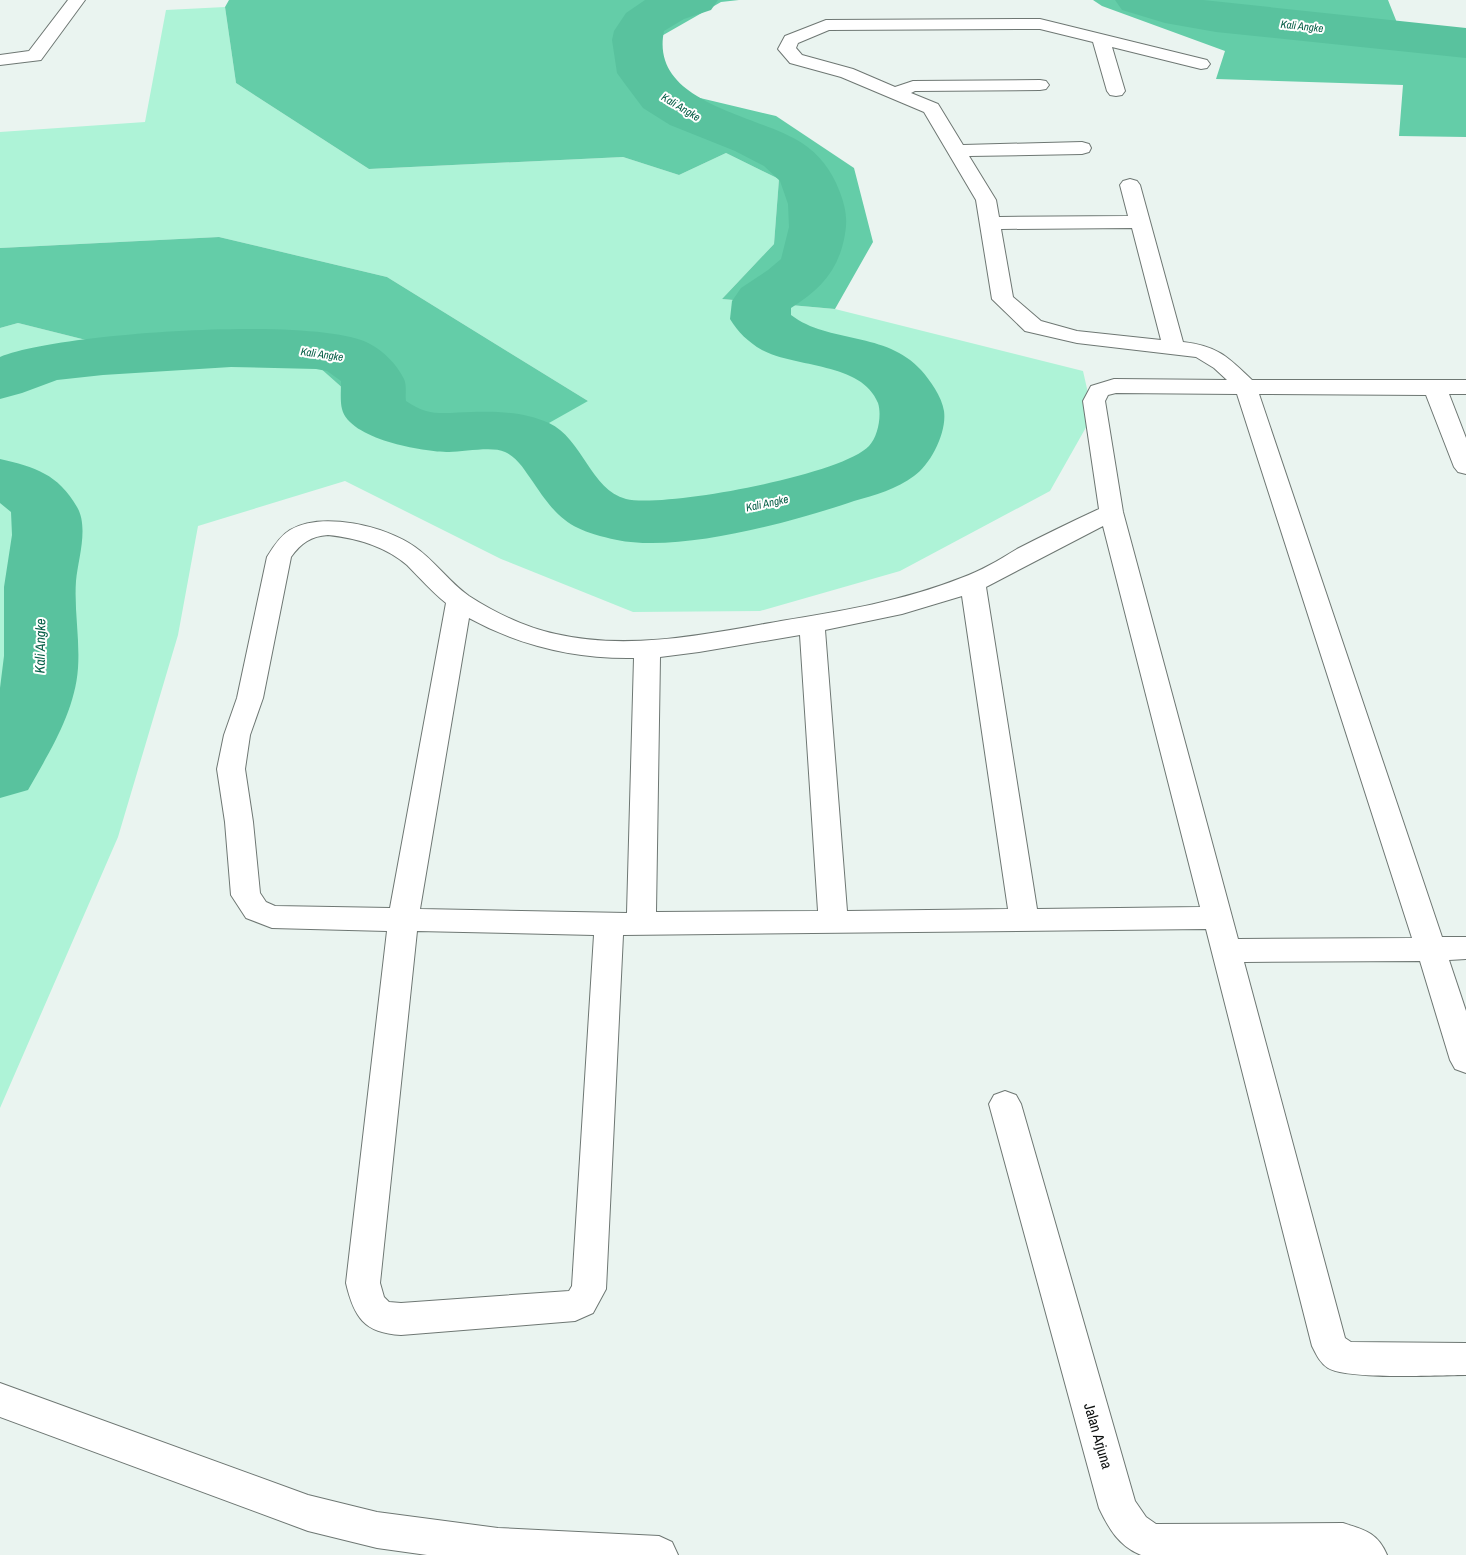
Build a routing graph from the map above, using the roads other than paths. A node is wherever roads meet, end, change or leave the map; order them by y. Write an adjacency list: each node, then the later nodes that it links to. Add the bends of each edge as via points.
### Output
1 (77, 0): 3 (street, via 35,56)
2 (1101, 40): 4 (street); 6 (street); 7 (street, via 1040,24 826,25 791,40 787,50 796,59 848,73)
3 (0, 60)
4 (1201, 64)
5 (1040, 84): 7 (street, via 913,86)
6 (1116, 91)
7 (895, 93): 9 (street, via 932,108)
8 (1082, 148): 9 (street)
9 (957, 151): 12 (street, via 986,200)
10 (1130, 185): 11 (street)
11 (1140, 222): 12 (street); 13 (street)
12 (990, 223): 13 (street, via 1003,299 1033,326 1077,337)
13 (1174, 348): 14 (street, via 1200,351 1222,363)
14 (1246, 387): 16 (street); 18 (street, via 1114,386 1099,390 1094,401); 30 (street)
15 (1466, 387): 16 (street)
16 (1435, 388): 17 (street)
17 (1466, 467)
18 (1111, 512): 19 (street); 23 (street)
19 (972, 584): 21 (street, via 930,599); 25 (street)
20 (459, 601): 22 (street, via 505,625 553,642 586,649); 24 (street); 24 (street, via 406,552 380,540 333,527 303,532 286,544 279,557 250,698 235,743 231,769 246,894 256,910 272,917)
21 (812, 624): 22 (street); 26 (street)
22 (647, 650): 27 (street)
23 (1219, 918): 25 (street); 31 (street)
24 (403, 920): 28 (street); 28 (street, via 364,1283 367,1302 373,1312 386,1319 575,1306 586,1295 589,1289)
25 (1024, 921): 26 (street)
26 (833, 922): 27 (street)
27 (641, 923): 28 (street)
28 (609, 924)
29 (1466, 948): 30 (street)
30 (1431, 949): 31 (street); 32 (street)
31 (1227, 951): 34 (street, via 1330,1346 1339,1356 1351,1358)
32 (1466, 1060)
33 (1005, 1104): 37 (street, Jalan Arjuna, via 1118,1508 1130,1528 1156,1542 1343,1541)
34 (1466, 1359)
35 (0, 1400): 36 (street, via 308,1513 377,1530 498,1546)
36 (659, 1555)
37 (1368, 1555)

